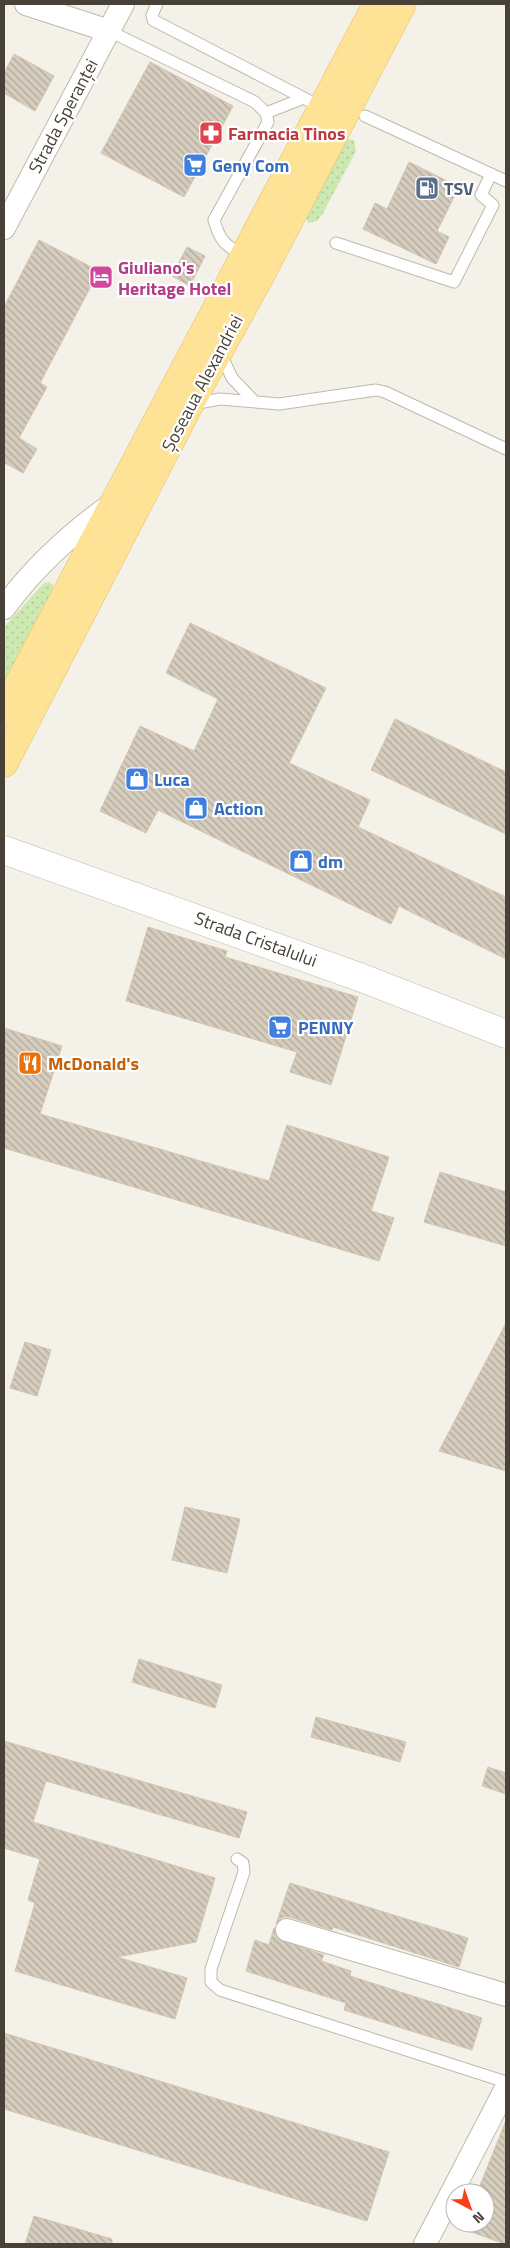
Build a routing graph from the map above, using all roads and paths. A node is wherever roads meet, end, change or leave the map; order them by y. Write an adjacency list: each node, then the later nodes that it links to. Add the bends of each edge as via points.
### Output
1 (26, 4): 6 (street)
2 (123, 4): 6 (street, Strada Speranței)
3 (157, 4): 7 (lane, via 153,20)
4 (377, 4): 7 (main road, Șoseaua Alexandriei)
5 (402, 4): 15 (main road, Șoseaua Alexandriei)
6 (109, 31): 8 (lane, via 255,102); 12 (street, Strada Speranței)
7 (314, 103): 8 (lane); 14 (main road, Șoseaua Alexandriei)
8 (266, 112): 14 (lane, via 268,122 214,220 227,247)
9 (365, 116): 10 (lane)
10 (491, 174): 11 (lane); 13 (lane, via 481,194 493,205 454,282)
11 (506, 182)
12 (5, 221)
13 (336, 243)
14 (245, 256): 19 (main road, Șoseaua Alexandriei)
15 (220, 349): 16 (lane, via 232,378); 17 (main road, Șoseaua Alexandriei)
16 (254, 401): 17 (lane, via 220,399); 18 (lane, via 279,404 376,390)
17 (189, 405): 22 (main road, Șoseaua Alexandriei)
18 (506, 449)
19 (116, 502): 20 (street, via 84,523 61,544); 21 (main road, Șoseaua Alexandriei)
20 (4, 608)
21 (4, 712)
22 (4, 764)
23 (4, 850): 24 (street, Strada Cristalului, via 362,978)
24 (506, 1034)
25 (237, 1859): 28 (lane, via 243,1863 244,1872 211,1969 211,1982 220,1990)
26 (287, 1930): 27 (street)
27 (506, 1995)
28 (506, 2082)
29 (503, 2099): 30 (street)
30 (432, 2242)

